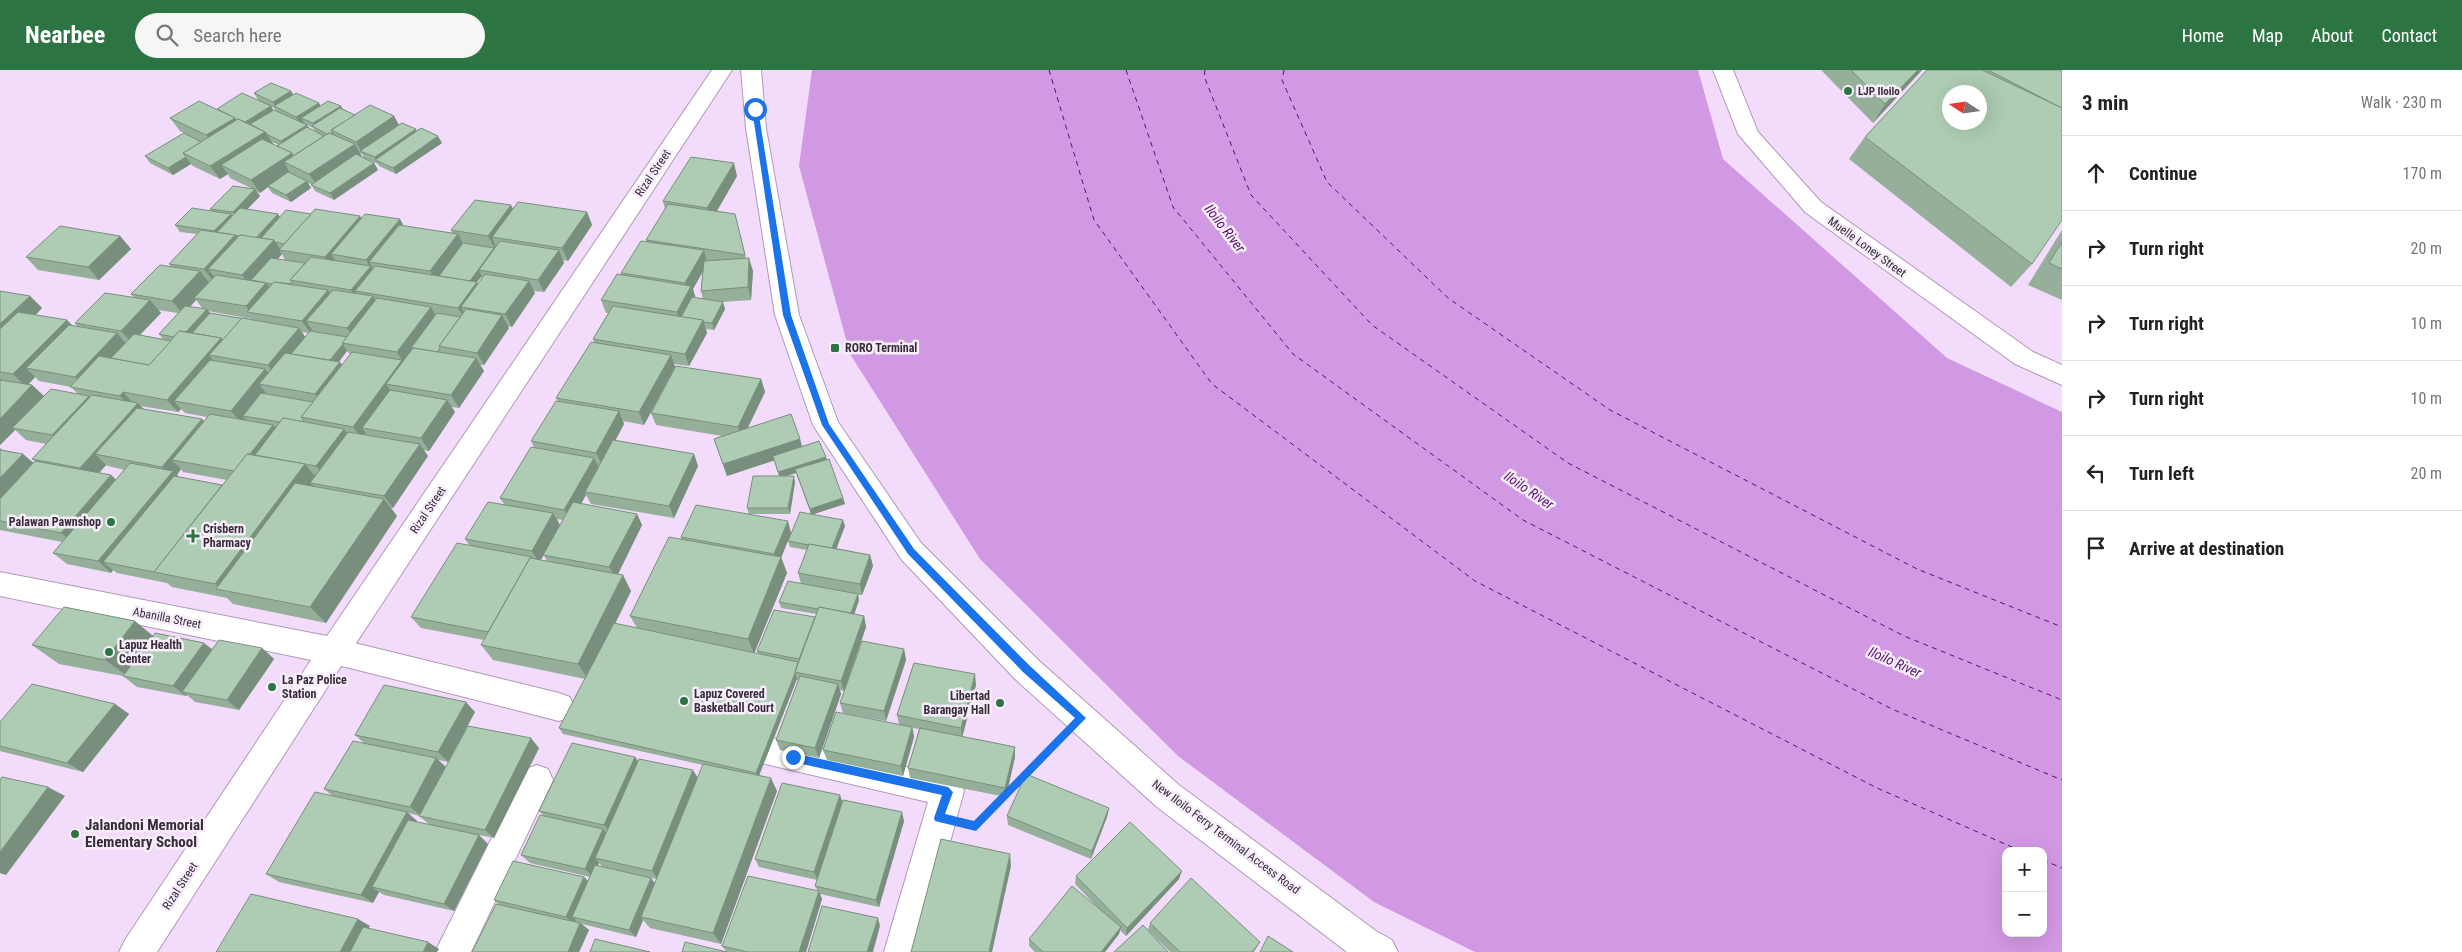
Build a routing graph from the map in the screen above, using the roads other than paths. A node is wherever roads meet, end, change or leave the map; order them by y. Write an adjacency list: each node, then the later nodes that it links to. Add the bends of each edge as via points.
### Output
1 (722, 70): 6 (main road, Rizal Street)
2 (751, 70): 13 (main road, New Iloilo Ferry Terminal Access Road, via 756,128 787,315 826,425 911,551 1026,669 1168,796)
3 (1723, 70): 4 (main road, Muelle Loney Street, via 1748,134 1813,208 2024,358)
4 (2062, 376)
5 (0, 584): 6 (main road, Abanilla Street)
6 (334, 651): 7 (main road, Abanilla Street); 10 (main road, Rizal Street)
7 (559, 707)
8 (755, 749): 12 (main road, via 948,792)
9 (537, 780): 11 (main road)
10 (137, 952)
11 (453, 952)
12 (902, 952)
13 (1380, 952)

